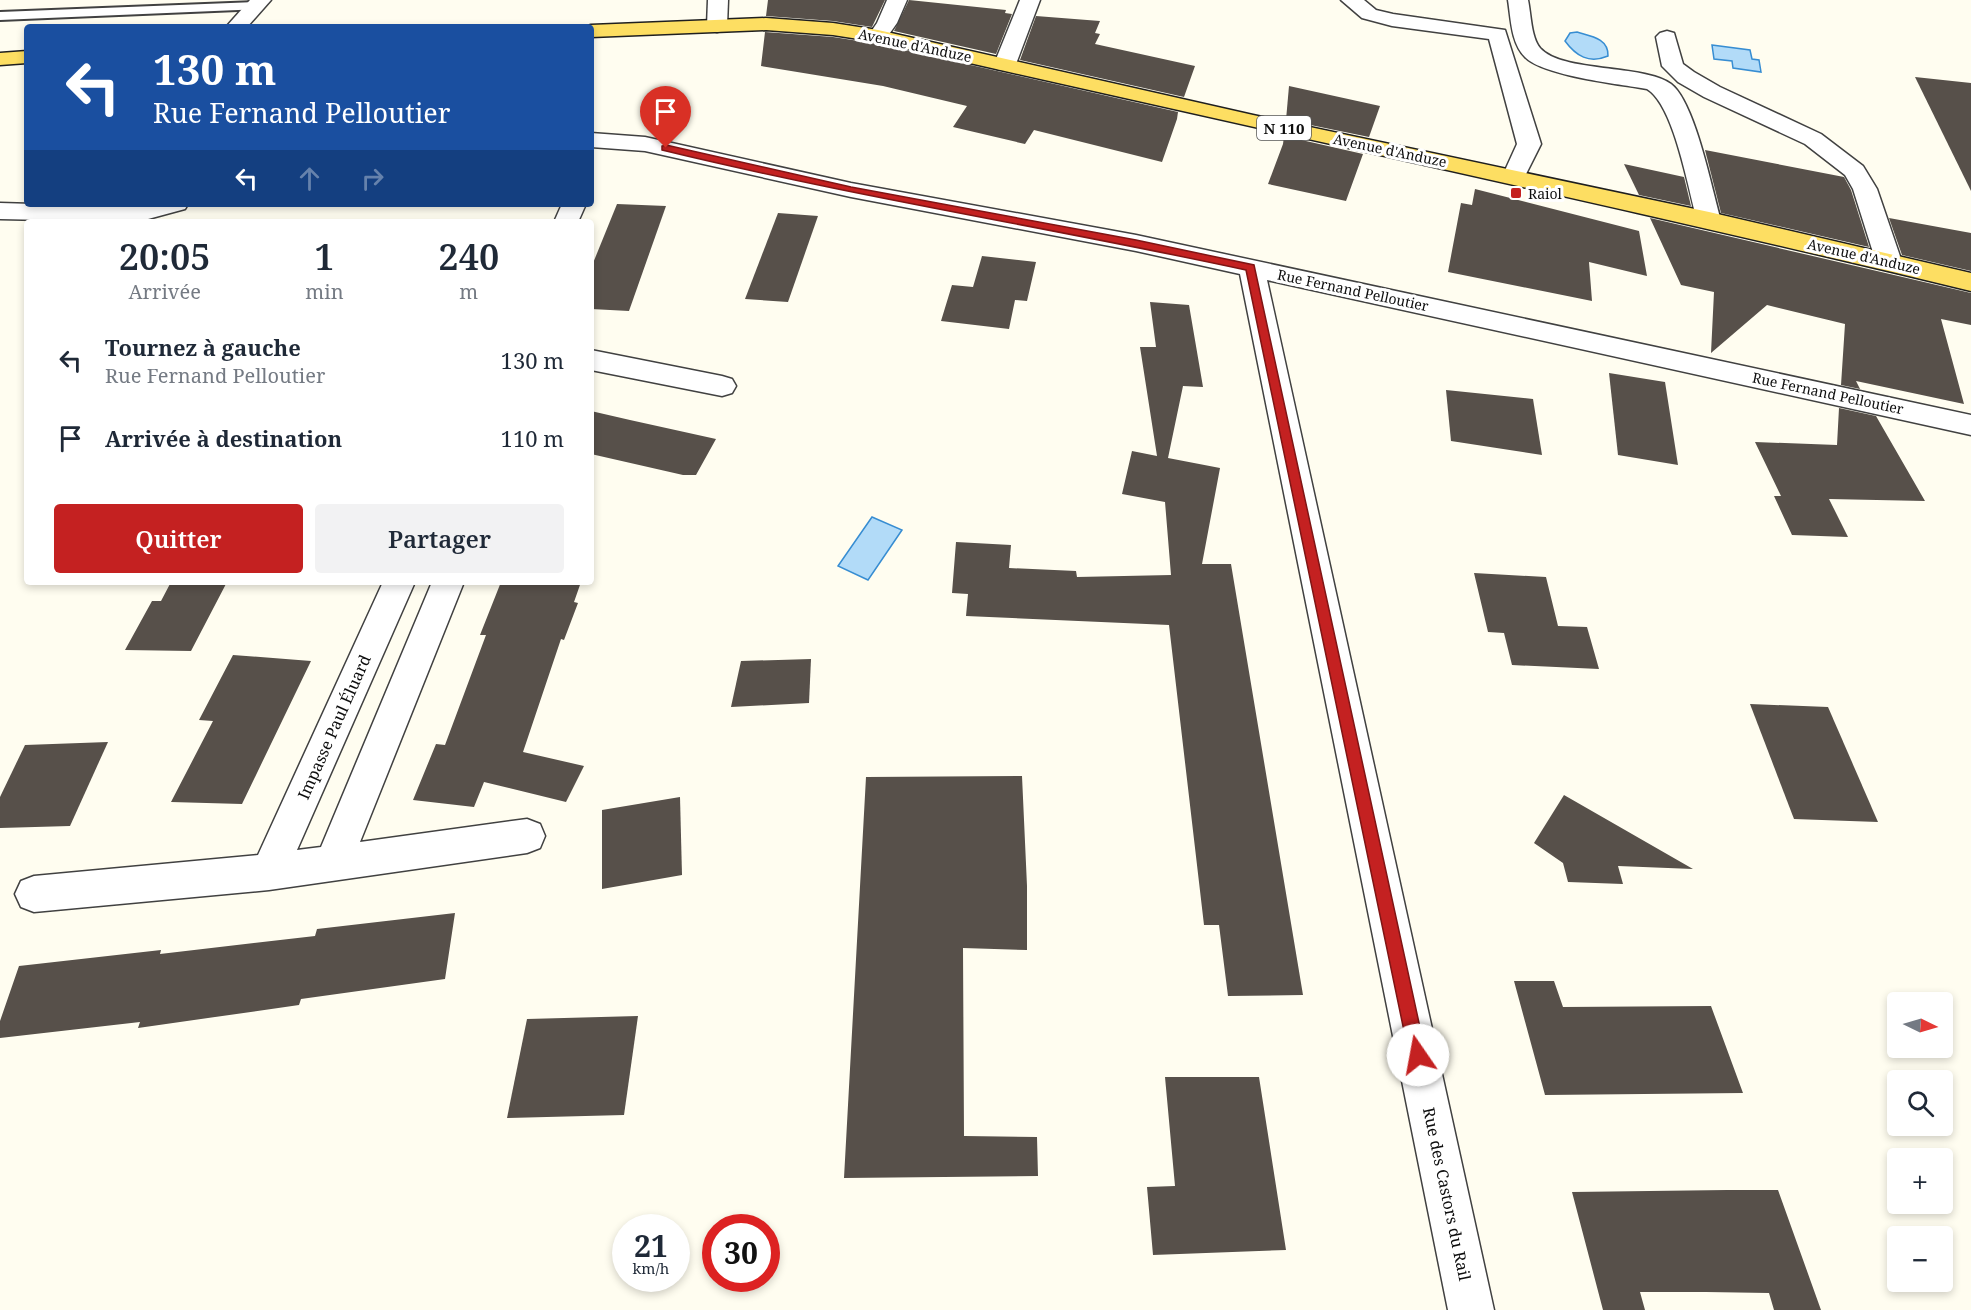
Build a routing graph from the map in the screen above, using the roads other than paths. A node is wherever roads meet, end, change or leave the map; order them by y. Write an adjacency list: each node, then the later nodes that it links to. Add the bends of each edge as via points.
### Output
1 (718, 0): 9 (street)
2 (897, 0): 11 (street)
3 (1030, 0): 15 (street)
4 (1352, 0): 17 (street, via 1369,14 1384,18 1498,34 1529,144)
5 (1518, 0): 20 (street, via 1527,44 1534,56 1550,64 1653,83 1665,90 1680,116)
6 (258, 3): 7 (lane); 8 (street)
7 (0, 16)
8 (239, 24)
9 (717, 26): 10 (main road, Avenue d'Anduze / N 110); 11 (main road, Avenue d'Anduze / N 110, via 766,24)
10 (594, 32)
11 (878, 36): 15 (main road, Avenue d'Anduze / N 110)
12 (1666, 37): 21 (street, via 1673,66 1686,77 1813,139 1855,171 1866,189)
13 (24, 57): 14 (main road)
14 (0, 59)
15 (1005, 64): 17 (main road, Avenue d'Anduze / N 110)
16 (597, 140): 22 (street, Rue Fernand Pelloutier, via 645,144 851,190)
17 (1514, 177): 20 (main road, Avenue d'Anduze / N 110)
18 (165, 207): 19 (street, via 134,215)
19 (0, 211)
20 (1709, 220): 21 (main road, Avenue d'Anduze / N 110)
21 (1889, 262): 23 (main road, Avenue d'Anduze / N 110)
22 (1251, 267): 26 (street, Rue Fernand Pelloutier); 33 (street, Rue des Castors du Rail)
23 (1971, 282)
24 (594, 361): 25 (street)
25 (722, 386)
26 (1971, 425)
27 (398, 585): 31 (street, Impasse Paul Éluard)
28 (447, 585): 30 (street)
29 (527, 836): 30 (street)
30 (333, 863): 31 (street)
31 (269, 872): 32 (street)
32 (34, 894)
33 (1471, 1310)

